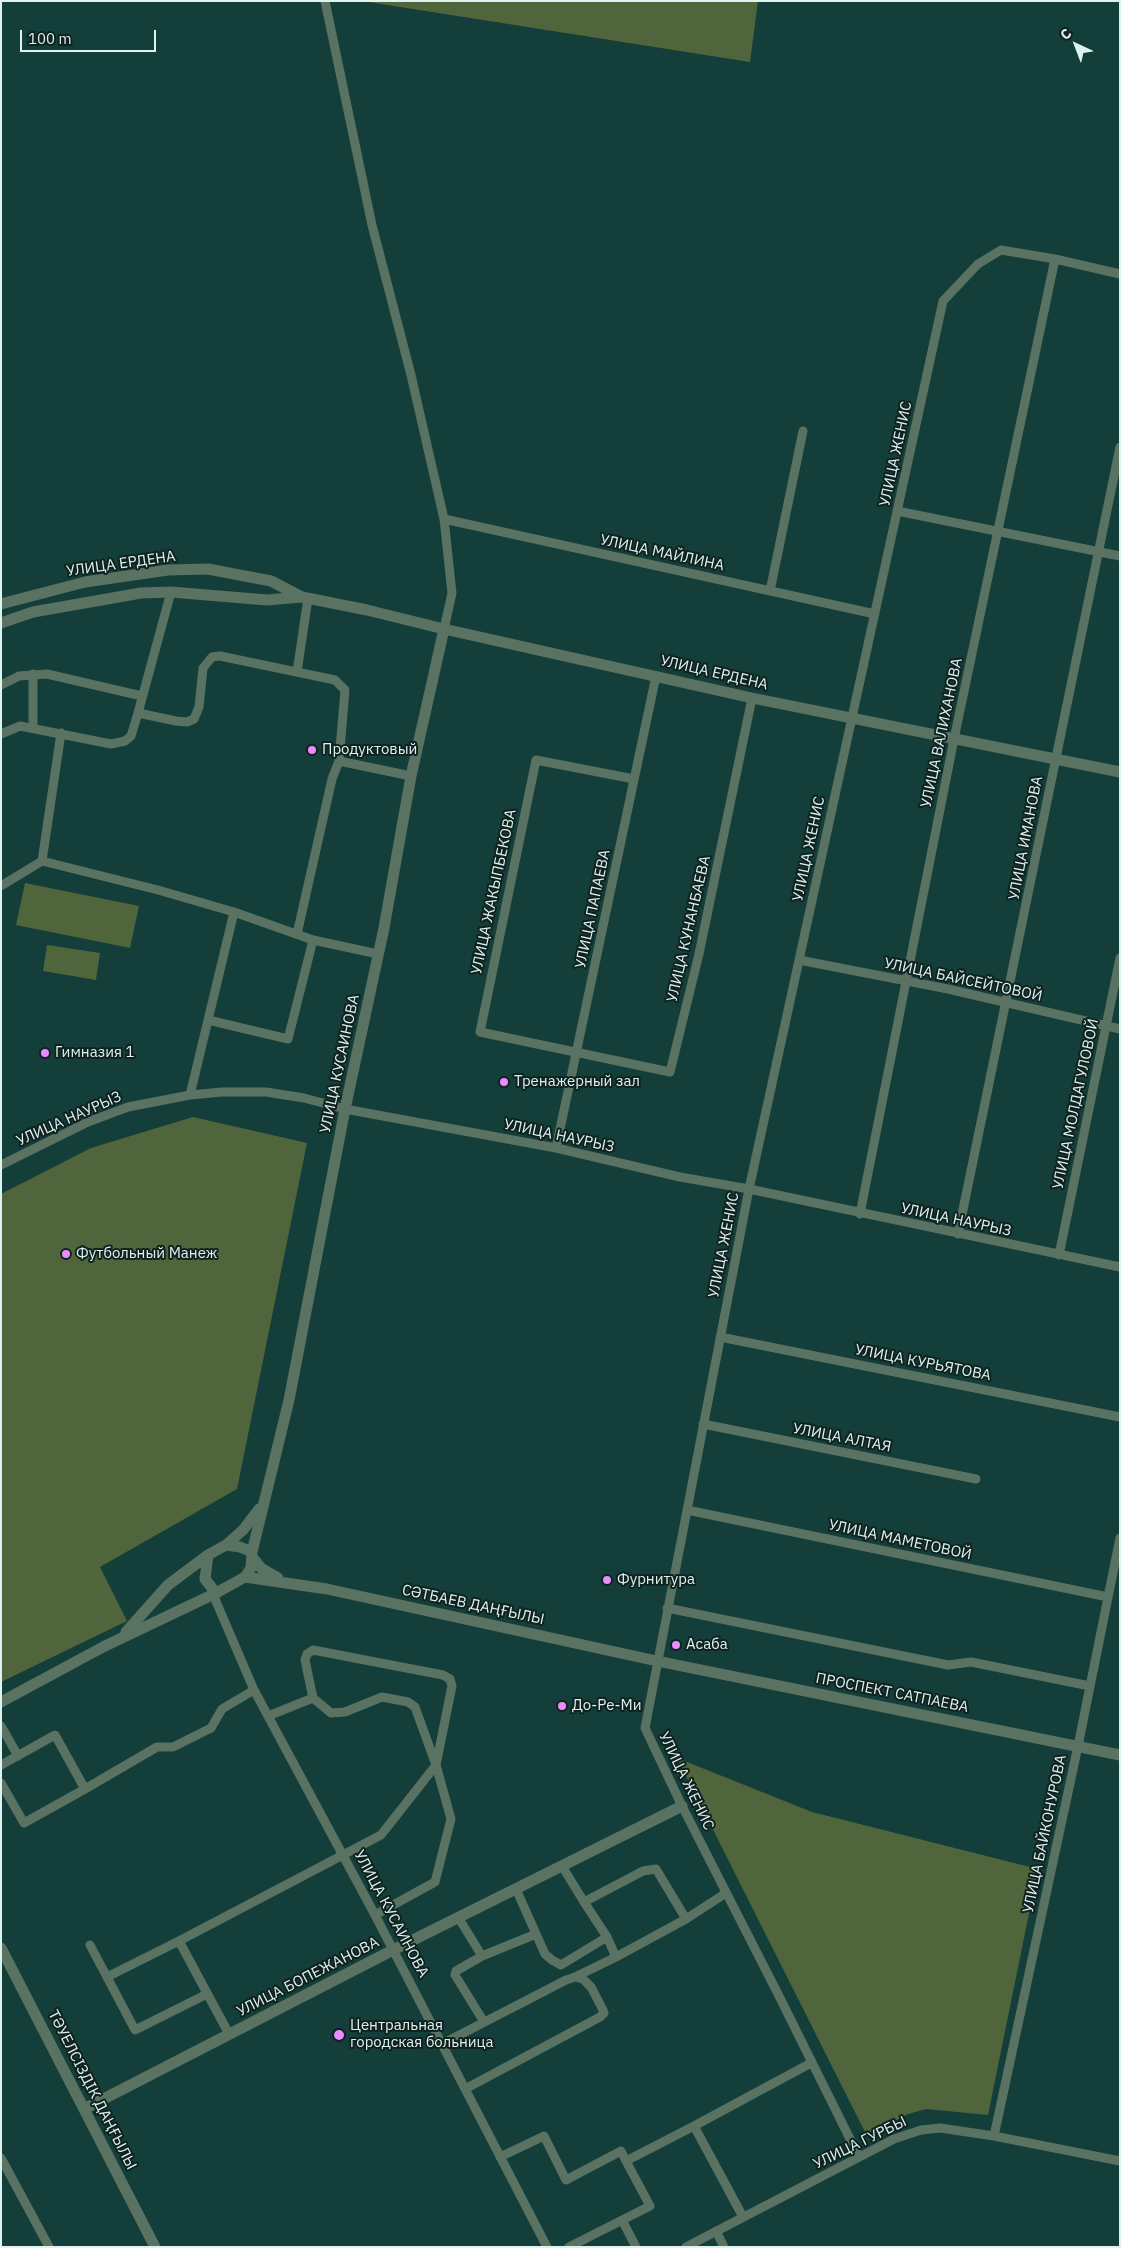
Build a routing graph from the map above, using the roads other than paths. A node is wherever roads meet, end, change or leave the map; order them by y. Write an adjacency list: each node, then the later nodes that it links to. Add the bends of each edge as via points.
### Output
1 (324, 1): 7 (street, via 372,225)
2 (1055, 258): 3 (street); 6 (street, УЛИЦА ЖЕНИС, via 1001,250 978,264 943,301); 8 (street, УЛИЦА ВАЛИХАНОВА)
3 (1120, 274)
4 (803, 431): 11 (street)
5 (1120, 447): 9 (street, УЛИЦА ИМАНОВА)
6 (897, 511): 8 (street); 15 (street, УЛИЦА ЖЕНИС)
7 (444, 519): 11 (street, УЛИЦА МАЙЛИНА); 17 (street, via 452,593)
8 (998, 532): 9 (street); 29 (street, УЛИЦА ВАЛИХАНОВА)
9 (1098, 552): 10 (street); 30 (street, УЛИЦА ИМАНОВА)
10 (1120, 556)
11 (770, 591): 15 (street, УЛИЦА МАЙЛИНА)
12 (171, 592): 13 (street, УЛИЦА ЕРДЕНА, via 267,600); 16 (street, УЛИЦА ЕРДЕНА, via 141,593 50,609); 22 (street)
13 (305, 597): 14 (street, УЛИЦА ЕРДЕНА, via 271,581 208,569 168,570 85,582); 17 (street, УЛИЦА ЕРДЕНА); 18 (street)
14 (1, 604)
15 (875, 614): 25 (street, УЛИЦА ЖЕНИС)
16 (1, 623)
17 (444, 630): 20 (street, УЛИЦА ЕРДЕНА); 33 (street, УЛИЦА КУСАИНОВА)
18 (296, 672): 24 (street, via 212,657 203,668 199,707 194,719 176,721); 31 (street, via 336,680 345,690)
19 (33, 674): 21 (street, via 19,676); 22 (street, via 47,674); 26 (street)
20 (656, 676): 23 (street, УЛИЦА ЕРДЕНА); 34 (street, УЛИЦА ПАПАЕВА)
21 (1, 685)
22 (142, 696): 24 (street)
23 (752, 698): 25 (street, УЛИЦА ЕРДЕНА); 48 (street, УЛИЦА КУНАНБАЕВА, via 670,1072)
24 (138, 713): 27 (street, via 131,736 119,744)
25 (852, 719): 29 (street, УЛИЦА ЕРДЕНА); 42 (street, УЛИЦА ЖЕНИС)
26 (33, 728): 27 (street); 28 (street, via 20,726)
27 (61, 733): 35 (street)
28 (1, 734)
29 (954, 739): 30 (street, УЛИЦА ЕРДЕНА); 43 (street, УЛИЦА ВАЛИХАНОВА)
30 (1056, 758): 32 (street, УЛИЦА ЕРДЕНА); 44 (street, УЛИЦА ИМАНОВА)
31 (339, 761): 33 (street); 38 (street, via 332,779)
32 (1120, 772)
33 (411, 776): 40 (street, УЛИЦА КУСАИНОВА)
34 (634, 779): 48 (street, УЛИЦА ПАПАЕВА); 48 (street, УЛИЦА ЖАКЫПБЕКОВА, via 535,762 479,1029 483,1033)
35 (42, 861): 36 (street); 37 (street)
36 (1, 886)
37 (234, 912): 38 (street); 45 (street)
38 (297, 934): 39 (street)
39 (313, 940): 40 (street); 45 (street, via 288,1039)
40 (378, 954): 50 (street, УЛИЦА КУСАИНОВА)
41 (1120, 958): 46 (street, УЛИЦА МОЛДАГУЛОВОЙ)
42 (799, 960): 43 (street, УЛИЦА БАЙСЕЙТОВОЙ); 53 (street, УЛИЦА ЖЕНИС)
43 (905, 981): 44 (street, УЛИЦА БАЙСЕЙТОВОЙ); 54 (street, УЛИЦА ВАЛИХАНОВА)
44 (1006, 1002): 46 (street, УЛИЦА БАЙСЕЙТОВОЙ); 55 (street, УЛИЦА ИМАНОВА)
45 (208, 1020): 49 (street)
46 (1106, 1026): 47 (street, УЛИЦА БАЙСЕЙТОВОЙ); 56 (street, УЛИЦА МОЛДАГУЛОВОЙ)
47 (1120, 1029)
48 (576, 1052): 51 (street, УЛИЦА ПАПАЕВА)
49 (190, 1095): 50 (street, УЛИЦА НАУРЫЗ, via 266,1092); 52 (street, УЛИЦА НАУРЫЗ, via 128,1106)
50 (345, 1109): 51 (street, УЛИЦА НАУРЫЗ); 62 (street, УЛИЦА КУСАИНОВА, via 289,1400)
51 (556, 1148): 53 (street, УЛИЦА НАУРЫЗ, via 680,1177)
52 (1, 1165)
53 (749, 1189): 54 (street, УЛИЦА НАУРЫЗ); 58 (street, УЛИЦА ЖЕНИС)
54 (860, 1214): 55 (street, УЛИЦА НАУРЫЗ)
55 (958, 1234): 56 (street, УЛИЦА НАУРЫЗ)
56 (1059, 1256): 57 (street, УЛИЦА НАУРЫЗ)
57 (1120, 1267)
58 (720, 1337): 59 (street, УЛИЦА КУРЬЯТОВА); 60 (street, УЛИЦА ЖЕНИС)
59 (1120, 1417)
60 (703, 1424): 61 (street, УЛИЦА АЛТАЯ); 63 (street, УЛИЦА ЖЕНИС)
61 (976, 1479)
62 (263, 1504): 65 (street, via 243,1530); 67 (street, УЛИЦА КУСАИНОВА)
63 (687, 1510): 71 (street, УЛИЦА МАМЕТОВОЙ); 72 (street, УЛИЦА ЖЕНИС)
64 (1120, 1538): 71 (street, УЛИЦА БАЙКОНУРОВА)
65 (226, 1545): 66 (street); 67 (street, via 240,1547)
66 (208, 1555): 70 (street, via 205,1579); 73 (street, via 168,1585)
67 (252, 1555): 68 (street, via 251,1568); 69 (street, via 261,1568)
68 (245, 1577): 69 (street); 70 (street)
69 (282, 1580): 74 (street, СӘТБАЕВ ДАҢҒЫЛЫ)
70 (216, 1593): 73 (street); 76 (street, УЛИЦА КУСАИНОВА)
71 (1108, 1597): 75 (street, УЛИЦА БАЙКОНУРОВА)
72 (667, 1608): 74 (street, УЛИЦА ЖЕНИС); 75 (street, via 948,1665 971,1662)
73 (120, 1639): 78 (street)
74 (657, 1661): 81 (street, ПРОСПЕКТ САТПАЕВА); 88 (street, УЛИЦА ЖЕНИС, via 644,1728)
75 (1090, 1686): 81 (street, УЛИЦА БАЙКОНУРОВА)
76 (254, 1690): 79 (street, УЛИЦА КУСАИНОВА); 87 (street, via 222,1709 211,1728 173,1747 157,1747)
77 (313, 1698): 79 (street); 85 (street, via 331,1713 345,1712 382,1696 408,1702 415,1707); 85 (street, via 305,1660 313,1650 443,1675 450,1679 452,1686)
78 (1, 1702)
79 (268, 1716): 89 (street, УЛИЦА КУСАИНОВА)
80 (1, 1726): 83 (street)
81 (1078, 1746): 82 (street, ПРОСПЕКТ САТПАЕВА); 115 (street, УЛИЦА БАЙКОНУРОВА)
82 (1120, 1755)
83 (18, 1756): 84 (street); 87 (street, via 55,1735)
84 (1, 1765)
85 (436, 1765): 89 (street, via 381,1835); 94 (street, via 451,1819 435,1882)
86 (1, 1783): 87 (street, via 24,1823)
87 (85, 1789)
88 (682, 1806): 90 (street, УЛИЦА БОПЕЖАНОВА); 92 (street, УЛИЦА ЖЕНИС)
89 (343, 1856): 94 (street, УЛИЦА КУСАИНОВА); 99 (street)
90 (562, 1866): 91 (street, УЛИЦА БОПЕЖАНОВА); 93 (street)
91 (516, 1889): 95 (street, УЛИЦА БОПЕЖАНОВА); 97 (street)
92 (726, 1893): 96 (street); 111 (street, УЛИЦА ЖЕНИС)
93 (584, 1902): 96 (street, via 643,1871 656,1869); 98 (street)
94 (375, 1915): 102 (street, УЛИЦА КУСАИНОВА)
95 (458, 1917): 102 (street, УЛИЦА БОПЕЖАНОВА); 103 (street)
96 (686, 1919): 104 (street)
97 (536, 1934): 98 (street, via 545,1954 562,1965); 103 (street)
98 (607, 1937): 104 (street)
99 (179, 1940): 105 (street); 107 (street)
100 (90, 1945): 105 (street)
101 (1, 1948): 113 (street, ТӘУЕЛСІЗДІК ДАҢҒЫЛЫ)
102 (393, 1950): 109 (street, УЛИЦА БОПЕЖАНОВА); 110 (street, УЛИЦА КУСАИНОВА)
103 (482, 1956): 108 (street, via 458,1968 455,1975)
104 (616, 1957): 106 (street)
105 (107, 1977): 107 (street, via 135,2030)
106 (575, 1977): 108 (street); 112 (street, via 591,1987 604,2013)
107 (208, 1994): 109 (street)
108 (484, 2022): 110 (street)
109 (229, 2034): 113 (street, УЛИЦА БОПЕЖАНОВА)
110 (442, 2044): 112 (street, УЛИЦА КУСАИНОВА)
111 (811, 2062): 114 (street); 117 (street, УЛИЦА ЖЕНИС)
112 (465, 2089): 116 (street, УЛИЦА КУСАИНОВА)
113 (84, 2109): 125 (street, ТӘУЕЛСІЗДІК ДАҢҒЫЛЫ)
114 (694, 2126): 119 (street); 121 (street)
115 (994, 2136): 117 (street, УЛИЦА ГУРБЫ, via 940,2128 921,2130 894,2139); 120 (street, УЛИЦА ГУРБЫ)
116 (500, 2157): 119 (street, via 544,2136 566,2180 621,2151); 126 (street, УЛИЦА КУСАИНОВА)
117 (859, 2157): 121 (street, УЛИЦА ГУРБЫ)
118 (1, 2158): 124 (street)
119 (626, 2161): 122 (street, via 650,2206)
120 (1120, 2161)
121 (743, 2217): 123 (street, УЛИЦА ГУРБЫ)
122 (622, 2220): 127 (street); 128 (street)
123 (716, 2231): 129 (street, УЛИЦА ГУРБЫ); 130 (street)
124 (45, 2245)
125 (154, 2247)
126 (547, 2247)
127 (568, 2247)
128 (636, 2247)
129 (686, 2247)
130 (724, 2247)

